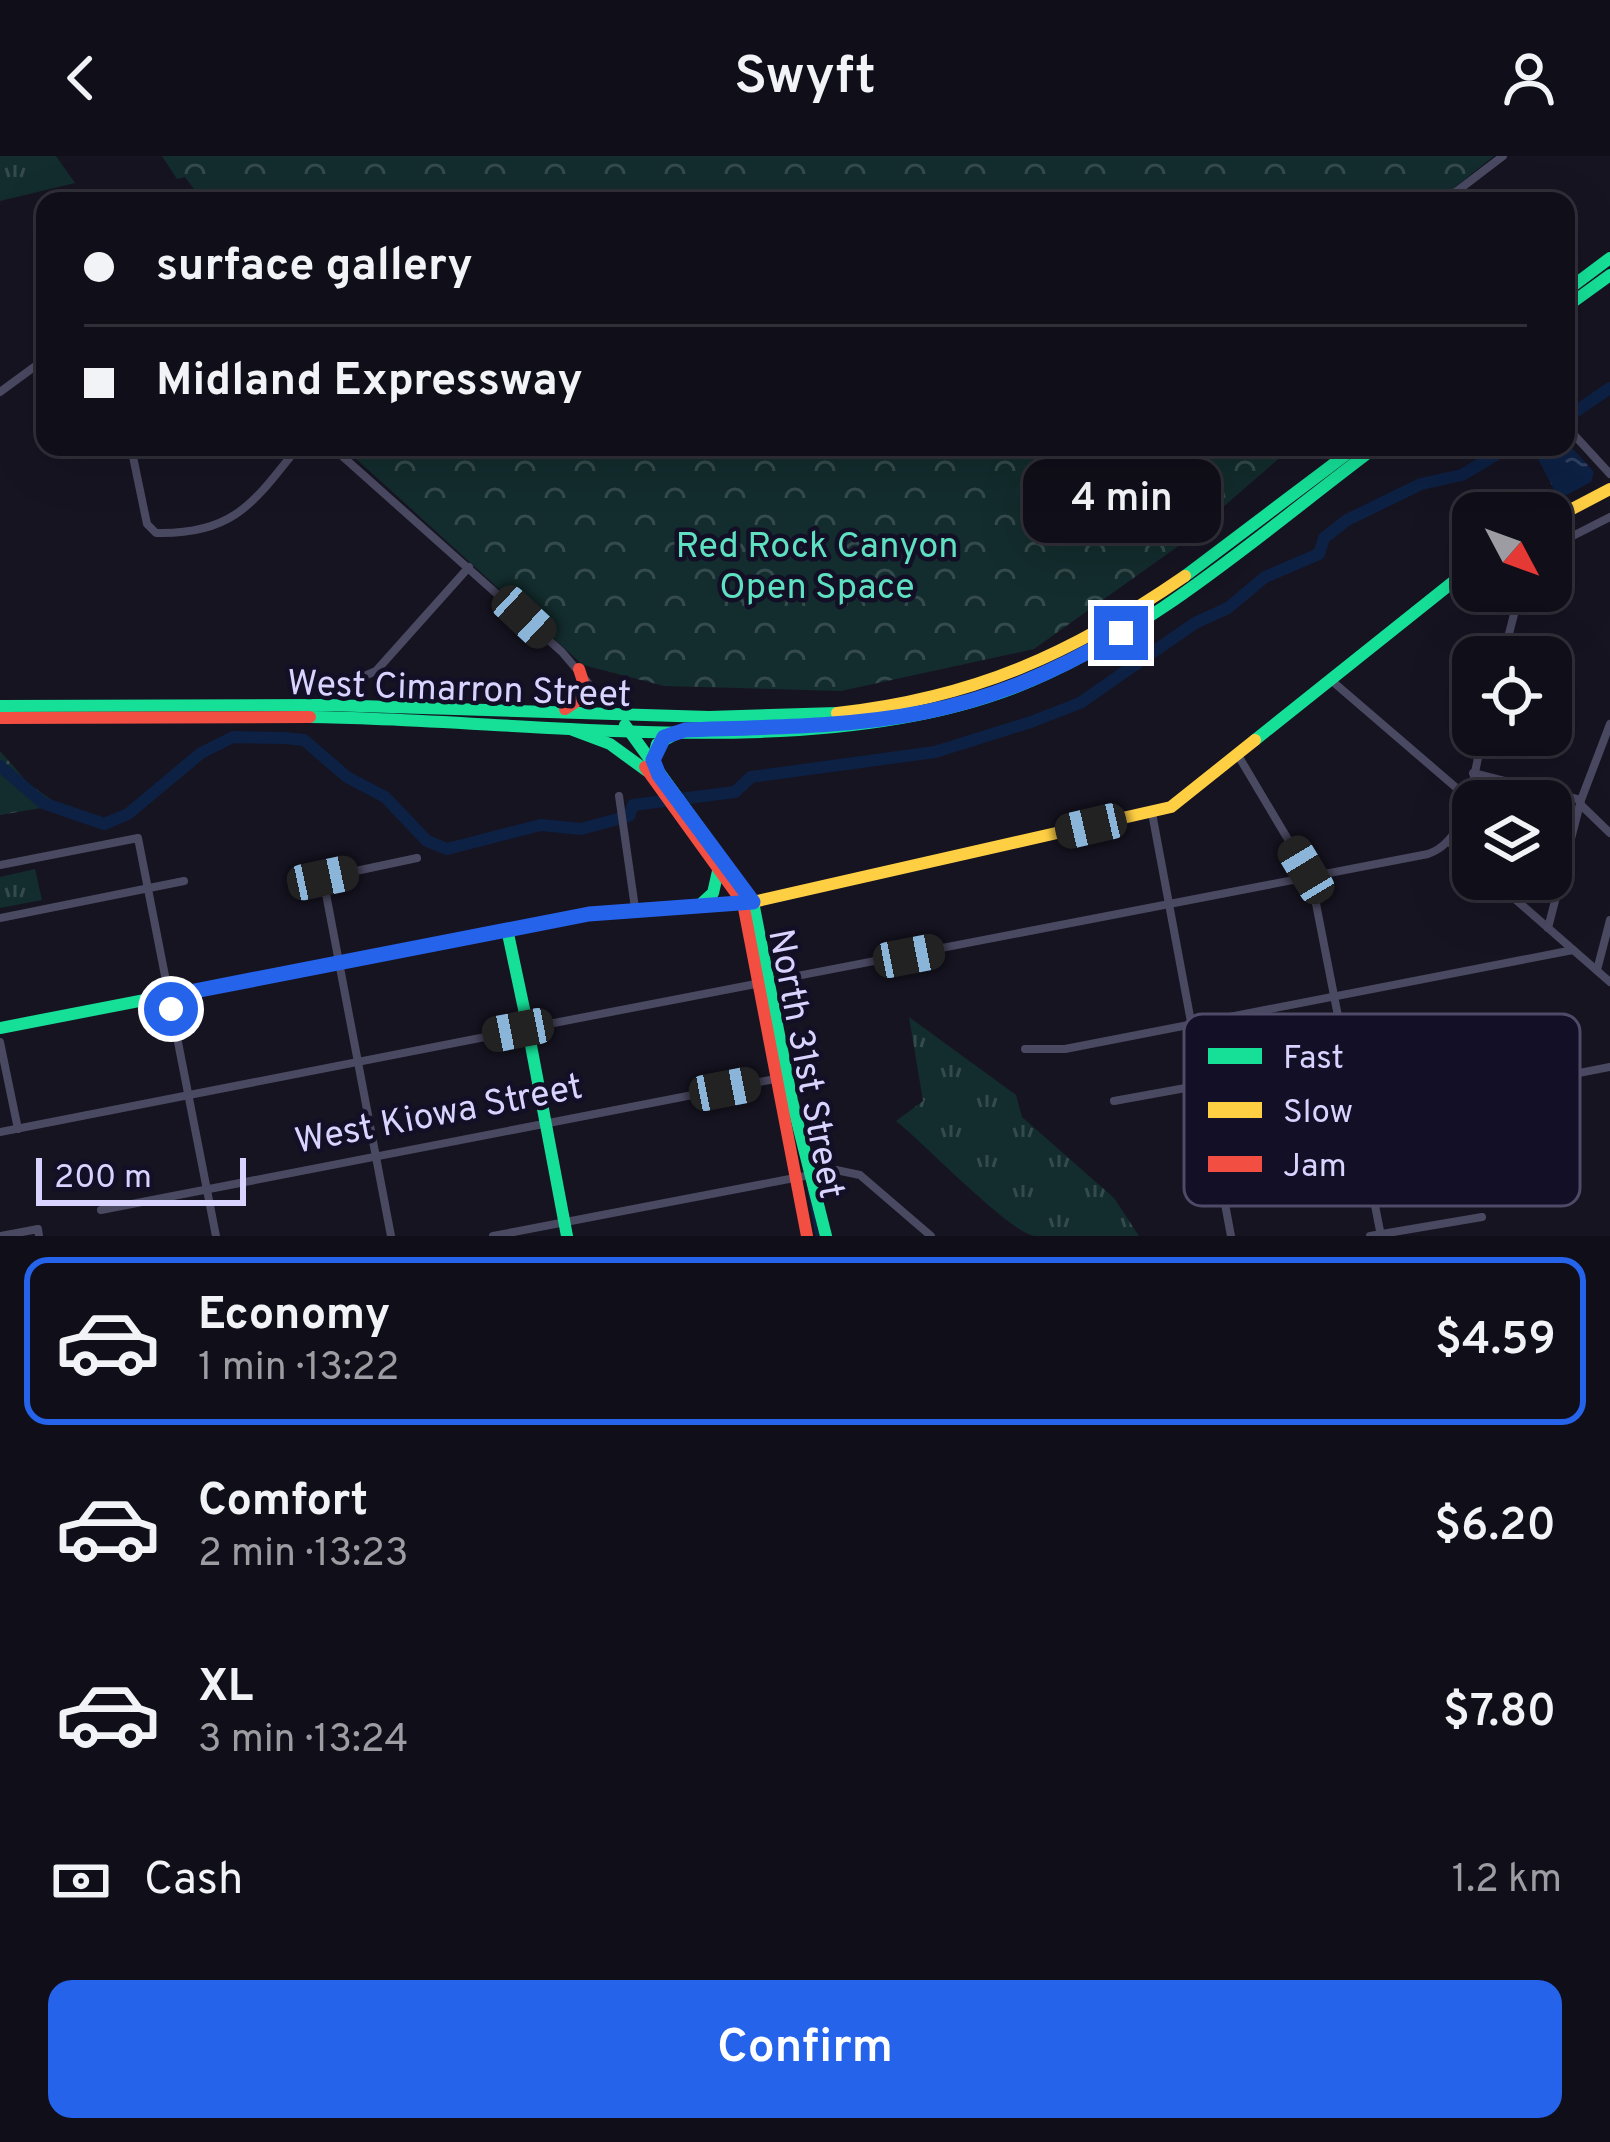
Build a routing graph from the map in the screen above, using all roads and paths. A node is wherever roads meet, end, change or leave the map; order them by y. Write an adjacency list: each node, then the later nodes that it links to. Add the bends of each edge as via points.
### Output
1 (1503, 156): 2 (street)
2 (1456, 192)
3 (1610, 258): 5 (main road)
4 (1610, 274): 6 (main road)
5 (1575, 284)
6 (1575, 300)
7 (36, 366): 8 (street)
8 (0, 392)
9 (1575, 437): 15 (street)
10 (133, 456): 11 (street, via 147,524 156,533 239,517)
11 (290, 456)
12 (342, 456): 20 (street)
13 (1344, 456): 26 (main road, via 1107,628)
14 (1364, 456): 26 (main road, via 1100,646 1010,689)
15 (1610, 474)
16 (1610, 489): 17 (main road)
17 (1572, 509)
18 (1610, 517): 19 (street)
19 (1572, 536)
20 (469, 567): 22 (street); 23 (street, via 376,671 355,680)
21 (1452, 583): 24 (main road)
22 (579, 669): 27 (main road, via 587,694); 29 (street)
23 (296, 680)
24 (1332, 682): 34 (main road); 38 (street)
25 (0, 706): 27 (main road, West Cimarron Street)
26 (914, 710): 29 (main road, West Cimarron Street); 32 (main road, West Cimarron Street, via 826,728)
27 (557, 711): 29 (main road, West Cimarron Street)
28 (0, 718): 30 (main road, West Cimarron Street)
29 (617, 720): 30 (main road, West Cimarron Street); 32 (main road, West Cimarron Street); 36 (main road)
30 (542, 722): 36 (main road, via 610,743)
31 (1610, 724): 40 (street)
32 (734, 728): 36 (main road, via 671,732 656,744)
33 (1477, 756): 35 (street)
34 (1239, 757): 42 (main road); 50 (street)
35 (1473, 773): 37 (street); 40 (street)
36 (659, 780): 41 (main road)
37 (1471, 780)
38 (1452, 784)
39 (619, 800): 57 (street)
40 (1581, 802): 43 (street); 61 (street)
41 (681, 811): 49 (main road); 54 (main road)
42 (1152, 813): 54 (main road); 55 (street)
43 (1610, 833)
44 (1452, 834): 45 (street)
45 (1449, 842): 46 (street); 50 (street, via 1428,854)
46 (1452, 845)
47 (417, 858): 63 (street, via 323,878)
48 (0, 865): 52 (street, via 138,838)
49 (718, 868): 54 (main road); 56 (main road, via 718,883)
50 (1311, 878): 55 (street); 68 (street)
51 (184, 880): 52 (street)
52 (148, 888): 58 (street); 67 (street)
53 (1516, 900): 61 (street)
54 (748, 902): 56 (main road); 66 (main road, North 31st Street)
55 (1168, 905): 66 (street); 69 (street)
56 (700, 906): 57 (main road)
57 (635, 908): 60 (main road)
58 (0, 918)
59 (1610, 920): 64 (street)
60 (507, 928): 63 (main road); 74 (main road)
61 (1548, 928): 62 (street)
62 (1573, 950): 64 (street); 68 (street)
63 (337, 964): 67 (main road); 77 (street)
64 (1597, 970): 65 (street)
65 (1610, 982)
66 (762, 984): 74 (street); 80 (main road, North 31st Street)
67 (169, 996): 73 (main road); 82 (street)
68 (1335, 996): 70 (street); 71 (street)
69 (1188, 1014)
70 (1242, 1014)
71 (1339, 1014)
72 (1184, 1025): 76 (street)
73 (0, 1028)
74 (527, 1030): 77 (street); 84 (main road)
75 (0, 1042): 85 (street)
76 (1025, 1049)
77 (357, 1062): 82 (street); 87 (street)
78 (1610, 1066): 79 (street)
79 (1580, 1072)
80 (781, 1078): 84 (street, West Kiowa Street); 88 (main road, North 31st Street); 89 (main road, North 31st Street)
81 (1184, 1088): 83 (street)
82 (188, 1095): 85 (street); 90 (street)
83 (1114, 1101)
84 (545, 1123): 87 (street, West Kiowa Street); 94 (main road)
85 (18, 1129): 86 (street)
86 (0, 1132)
87 (376, 1155): 90 (street, West Kiowa Street); 99 (street)
88 (814, 1174): 89 (street); 102 (main road, North 31st Street); 103 (street, via 860,1175)
89 (796, 1176): 94 (street); 101 (main road, North 31st Street)
90 (207, 1189): 92 (street, West Kiowa Street); 98 (street)
91 (1225, 1206): 104 (street)
92 (101, 1210)
93 (1482, 1217): 96 (street)
94 (565, 1229): 100 (street)
95 (39, 1232): 97 (street)
96 (1381, 1235): 105 (street)
97 (1, 1236)
98 (216, 1236)
99 (391, 1236)
100 (494, 1236)
101 (807, 1236)
102 (826, 1236)
103 (931, 1236)
104 (1231, 1236)
105 (1370, 1236)

